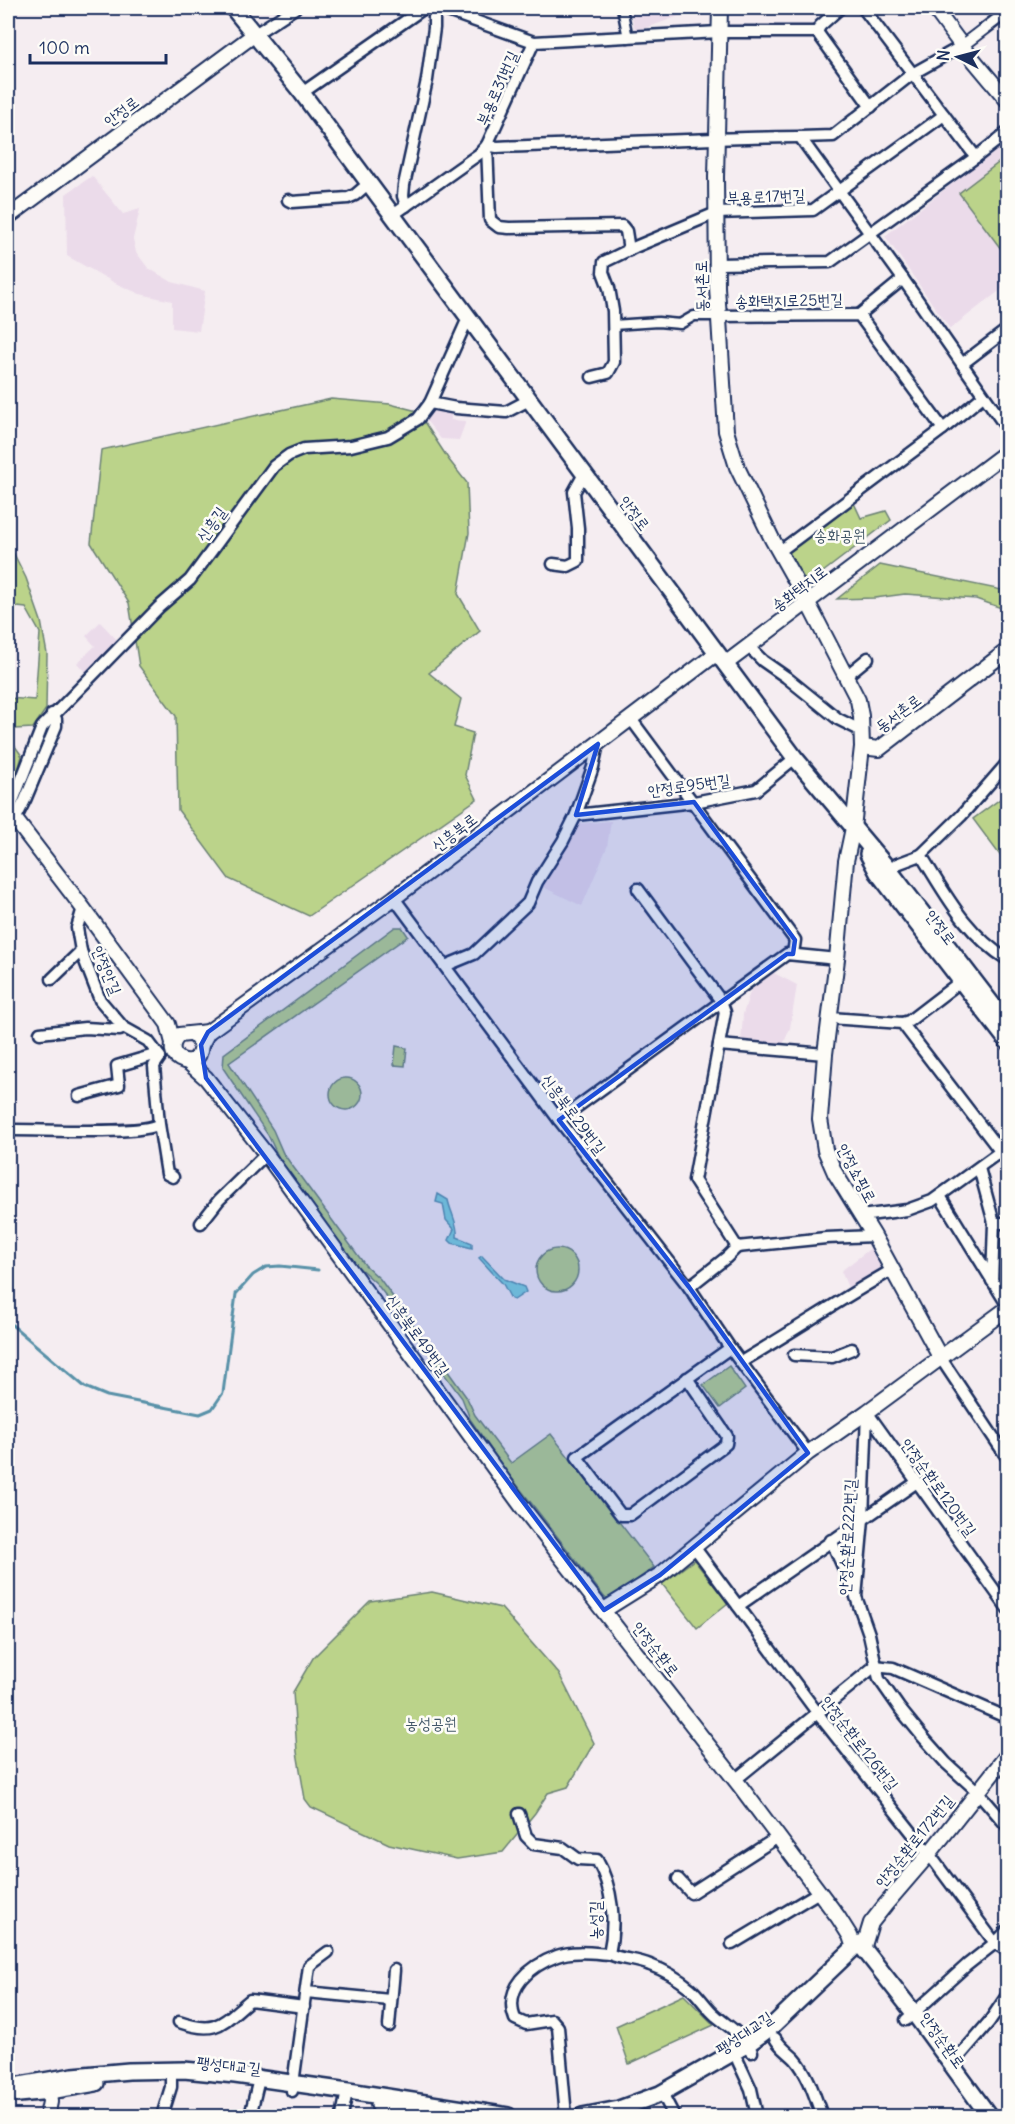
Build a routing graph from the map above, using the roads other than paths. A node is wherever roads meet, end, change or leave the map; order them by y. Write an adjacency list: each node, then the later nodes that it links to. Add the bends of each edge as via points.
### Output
1 (233, 8): 14 (main road, 안정로)
2 (296, 8): 14 (street)
3 (424, 8): 19 (street)
4 (434, 8): 31 (street, via 428,80 404,185)
5 (439, 8): 16 (street, 부용로31번길)
6 (622, 8): 15 (street)
7 (720, 8): 12 (street, 동서촌로)
8 (840, 8): 13 (street)
9 (863, 8): 18 (street)
10 (934, 8): 17 (street)
11 (1008, 11): 17 (street)
12 (719, 32): 13 (street, 부용로31번길); 15 (street, 부용로31번길); 25 (street, 동서촌로)
13 (817, 32): 21 (street)
14 (255, 34): 19 (main road, 안정로); 34 (street, 안정로)
15 (628, 38): 16 (street, 부용로31번길)
16 (534, 42): 26 (street, 부용로31번길)
17 (962, 46): 18 (street); 20 (street)
18 (912, 74): 21 (street); 22 (street)
19 (302, 93): 28 (main road, 안정로)
20 (1008, 101)
21 (871, 107): 24 (street, via 833,136)
22 (944, 115): 27 (street); 29 (street, 부용로17번길)
23 (1008, 132): 27 (street)
24 (800, 137): 25 (street); 29 (street)
25 (717, 138): 26 (street); 32 (street, 동서촌로)
26 (487, 145): 31 (street); 36 (street, via 489,216 495,225 622,226)
27 (976, 157): 35 (street)
28 (369, 183): 30 (street, via 348,198); 33 (main road, 안정로)
29 (839, 191): 32 (street, 부용로17번길, via 813,210); 35 (street)
30 (288, 200)
31 (406, 206): 33 (street)
32 (716, 213): 36 (street, 부용로17번길); 37 (street, 동서촌로)
33 (393, 215): 41 (main road, 안정로)
34 (8, 217)
35 (870, 233): 37 (street, via 830,262); 38 (street)
36 (629, 250): 42 (street, 부용로17번길, via 604,262)
37 (717, 264): 40 (street, 동서촌로)
38 (903, 279): 39 (street, 송화택지로25번길); 44 (street)
39 (859, 315): 40 (street, 송화택지로25번길); 49 (street, 송화택지로25번길)
40 (718, 316): 42 (street, 송화택지로25번길, via 694,316 680,324); 53 (street, 동서촌로, via 726,431 737,467)
41 (468, 318): 47 (main road, 안정로); 48 (street)
42 (613, 325): 45 (street, 부용로17번길, via 614,362 608,372)
43 (1008, 329): 44 (street)
44 (962, 364): 46 (street)
45 (592, 377)
46 (983, 396): 49 (street); 50 (street)
47 (529, 400): 48 (street, via 506,412); 52 (main road, 안정로)
48 (430, 403): 69 (street, 신흥길, via 418,419 388,437 351,446 304,449 274,466 190,580 42,727)
49 (943, 429): 53 (street)
50 (1008, 430)
51 (1008, 451): 55 (street, 송화택지로)
52 (584, 474): 54 (street, via 574,492 578,561 568,566); 59 (main road, 안정로)
53 (780, 551): 55 (street, 동서촌로)
54 (554, 564)
55 (808, 603): 56 (street, 송화택지로); 60 (street, 동서촌로)
56 (749, 647): 59 (street, 송화택지로); 62 (street, via 838,719)
57 (1008, 651): 64 (street, 동서촌로, via 879,749)
58 (868, 658): 60 (street)
59 (721, 659): 61 (street, 신흥북로); 65 (main road, 안정로)
60 (846, 676): 62 (street, 동서촌로, via 858,700)
61 (631, 719): 63 (street, 신흥북로); 67 (street)
62 (862, 730): 64 (street, 동서촌로)
63 (598, 744): 68 (street); 74 (street, 신흥북로)
64 (862, 747): 70 (street, 동서촌로)
65 (795, 759): 67 (street, 안정로95번길, via 756,790); 70 (main road, 안정로)
66 (1008, 762): 71 (street)
67 (694, 802): 68 (street, 안정로95번길); 77 (street, via 795,940)
68 (576, 815): 80 (street, via 528,903 474,954)
69 (12, 817): 75 (street)
70 (853, 828): 72 (main road, 안정로); 78 (street, 안정쇼핑로); 81 (main road, 안정로, via 878,873)
71 (921, 855): 72 (street, via 897,864); 79 (street, via 964,923)
72 (890, 871): 81 (main road, 안정로)
73 (638, 889): 83 (street)
74 (394, 898): 80 (street, 신흥북로29번길); 91 (street, 신흥북로)
75 (83, 908): 76 (street, 안정안길, via 77,928); 91 (street, 신흥북로49번길, via 168,1024)
76 (81, 951): 82 (street); 87 (street, 안정안길, via 100,1000)
77 (793, 954): 78 (street); 83 (street, via 787,954)
78 (837, 959): 84 (street, 안정쇼핑로)
79 (1008, 960)
80 (445, 966): 94 (street, 신흥북로29번길)
81 (965, 978): 85 (street); 86 (main road, 안정로); 89 (main road, 안정로)
82 (52, 979)
83 (721, 1001): 90 (street, via 725,1012); 94 (street)
84 (830, 1018): 85 (street); 92 (street, 안정쇼핑로)
85 (902, 1023): 97 (street)
86 (1008, 1024)
87 (123, 1027): 88 (street); 91 (street, 안정안길, via 148,1041)
88 (40, 1033)
89 (1008, 1042)
90 (719, 1045): 92 (street); 107 (street, via 694,1180)
91 (181, 1049): 93 (street, via 117,1066 119,1085); 95 (street, via 154,1066); 98 (street, 신흥북로49번길)
92 (825, 1054): 102 (street, 안정쇼핑로, via 820,1119 825,1150)
93 (79, 1096)
94 (559, 1120): 110 (street, 신흥북로29번길)
95 (159, 1124): 96 (street, via 154,1128 119,1130); 100 (street, via 167,1174)
96 (8, 1130)
97 (1004, 1149): 99 (street)
98 (266, 1154): 103 (street); 128 (street, 신흥북로49번길, via 519,1502)
99 (979, 1168): 101 (street); 104 (street)
100 (173, 1177)
101 (940, 1196): 102 (street, via 907,1210); 109 (street)
102 (861, 1216): 106 (street, 안정쇼핑로)
103 (201, 1223)
104 (994, 1223): 105 (street); 109 (street)
105 (1008, 1223)
106 (873, 1236): 107 (street); 108 (street, 안정쇼핑로)
107 (737, 1247): 110 (street)
108 (892, 1270): 115 (street, 안정쇼핑로); 116 (street)
109 (992, 1281): 111 (street)
110 (689, 1287): 112 (street, 신흥북로29번길)
111 (1008, 1307): 115 (street)
112 (730, 1348): 116 (street, 신흥북로29번길); 117 (street)
113 (852, 1349): 114 (street, via 832,1357)
114 (794, 1355)
115 (940, 1357): 118 (street); 120 (street, 안정쇼핑로)
116 (741, 1362): 119 (street, 신흥북로29번길)
117 (687, 1378): 117 (street, via 577,1457 621,1515 630,1515 726,1444 727,1436)
118 (867, 1413): 119 (street); 121 (street, 안정순환로120번길); 122 (street, 안정순환로222번길)
119 (808, 1453): 124 (street)
120 (1008, 1459)
121 (917, 1482): 122 (street); 127 (street, 안정순환로120번길)
122 (863, 1519): 123 (street); 125 (street, 안정순환로222번길)
123 (831, 1540): 125 (street); 126 (street)
124 (695, 1548): 126 (street, 안정순환로126번길); 128 (street)
125 (856, 1597): 129 (street, 안정순환로222번길)
126 (738, 1606): 130 (street, 안정순환로126번길)
127 (1008, 1609)
128 (603, 1610): 133 (street, 안정순환로)
129 (875, 1666): 130 (street); 131 (street, via 893,1668); 134 (street, 안정순환로222번길, via 879,1679 900,1709 946,1763)
130 (818, 1713): 133 (street); 138 (street, 안정순환로126번길)
131 (1008, 1718)
132 (1008, 1754): 134 (street, 안정순환로172번길)
133 (735, 1780): 137 (street, 안정순환로)
134 (978, 1791): 136 (street, 안정순환로222번길); 138 (street, 안정순환로172번길)
135 (519, 1814): 147 (street, 농성길, via 526,1836 534,1844 563,1848 578,1859 597,1860 610,1893)
136 (1008, 1827)
137 (778, 1837): 139 (street, via 691,1893); 140 (street, 안정순환로)
138 (929, 1854): 142 (street, 안정순환로126번길); 144 (street, 안정순환로172번길, via 871,1923)
139 (678, 1879)
140 (819, 1892): 143 (street); 144 (street, 안정순환로)
141 (1008, 1930): 142 (street)
142 (996, 1943): 145 (street, 안정순환로126번길); 153 (street)
143 (732, 1944)
144 (858, 1949): 153 (main road, 안정순환로); 156 (main road, 팽성대교길); 157 (main road, 팽성대교길)
145 (1008, 1951)
146 (328, 1952): 149 (street, via 309,1966)
147 (609, 1954): 157 (street, via 666,1972 692,1990); 175 (street, 농성길, via 558,1955 525,1975 513,1994 515,2019 526,2024 552,2020 558,2027)
148 (394, 1970): 151 (street)
149 (306, 1992): 151 (street); 152 (street)
150 (1008, 1994): 159 (street, 안정순환로)
151 (390, 2000): 155 (street)
152 (304, 2007): 154 (street, via 250,2001 218,2027 199,2029); 164 (street)
153 (910, 2017): 159 (main road, 안정순환로); 181 (main road, 안정순환로)
154 (179, 2022)
155 (389, 2026)
156 (775, 2038): 157 (main road, 팽성대교길); 180 (street, via 805,2075)
157 (750, 2048): 158 (main road, 팽성대교길); 167 (main road)
158 (738, 2061): 167 (main road, 팽성대교길); 179 (street, via 751,2089)
159 (952, 2065): 182 (main road, 안정순환로)
160 (171, 2074): 161 (main road, 팽성대교길); 163 (main road, 팽성대교길); 171 (street)
161 (258, 2083): 164 (main road, 팽성대교길); 172 (street)
162 (8, 2086): 163 (main road)
163 (49, 2086): 166 (main road, 팽성대교길); 170 (street)
164 (292, 2088): 165 (main road, 팽성대교길)
165 (347, 2095): 168 (main road, 팽성대교길); 173 (street)
166 (8, 2096)
167 (664, 2097): 176 (main road); 177 (main road, 팽성대교길); 178 (street)
168 (399, 2108): 169 (main road, 팽성대교길)
169 (454, 2114): 174 (main road, 팽성대교길)
170 (47, 2116)
171 (162, 2116)
172 (250, 2116)
173 (342, 2116)
174 (508, 2116)
175 (566, 2116)
176 (582, 2116)
177 (625, 2116)
178 (674, 2116)
179 (757, 2116)
180 (822, 2116)
181 (977, 2116)
182 (989, 2116)

